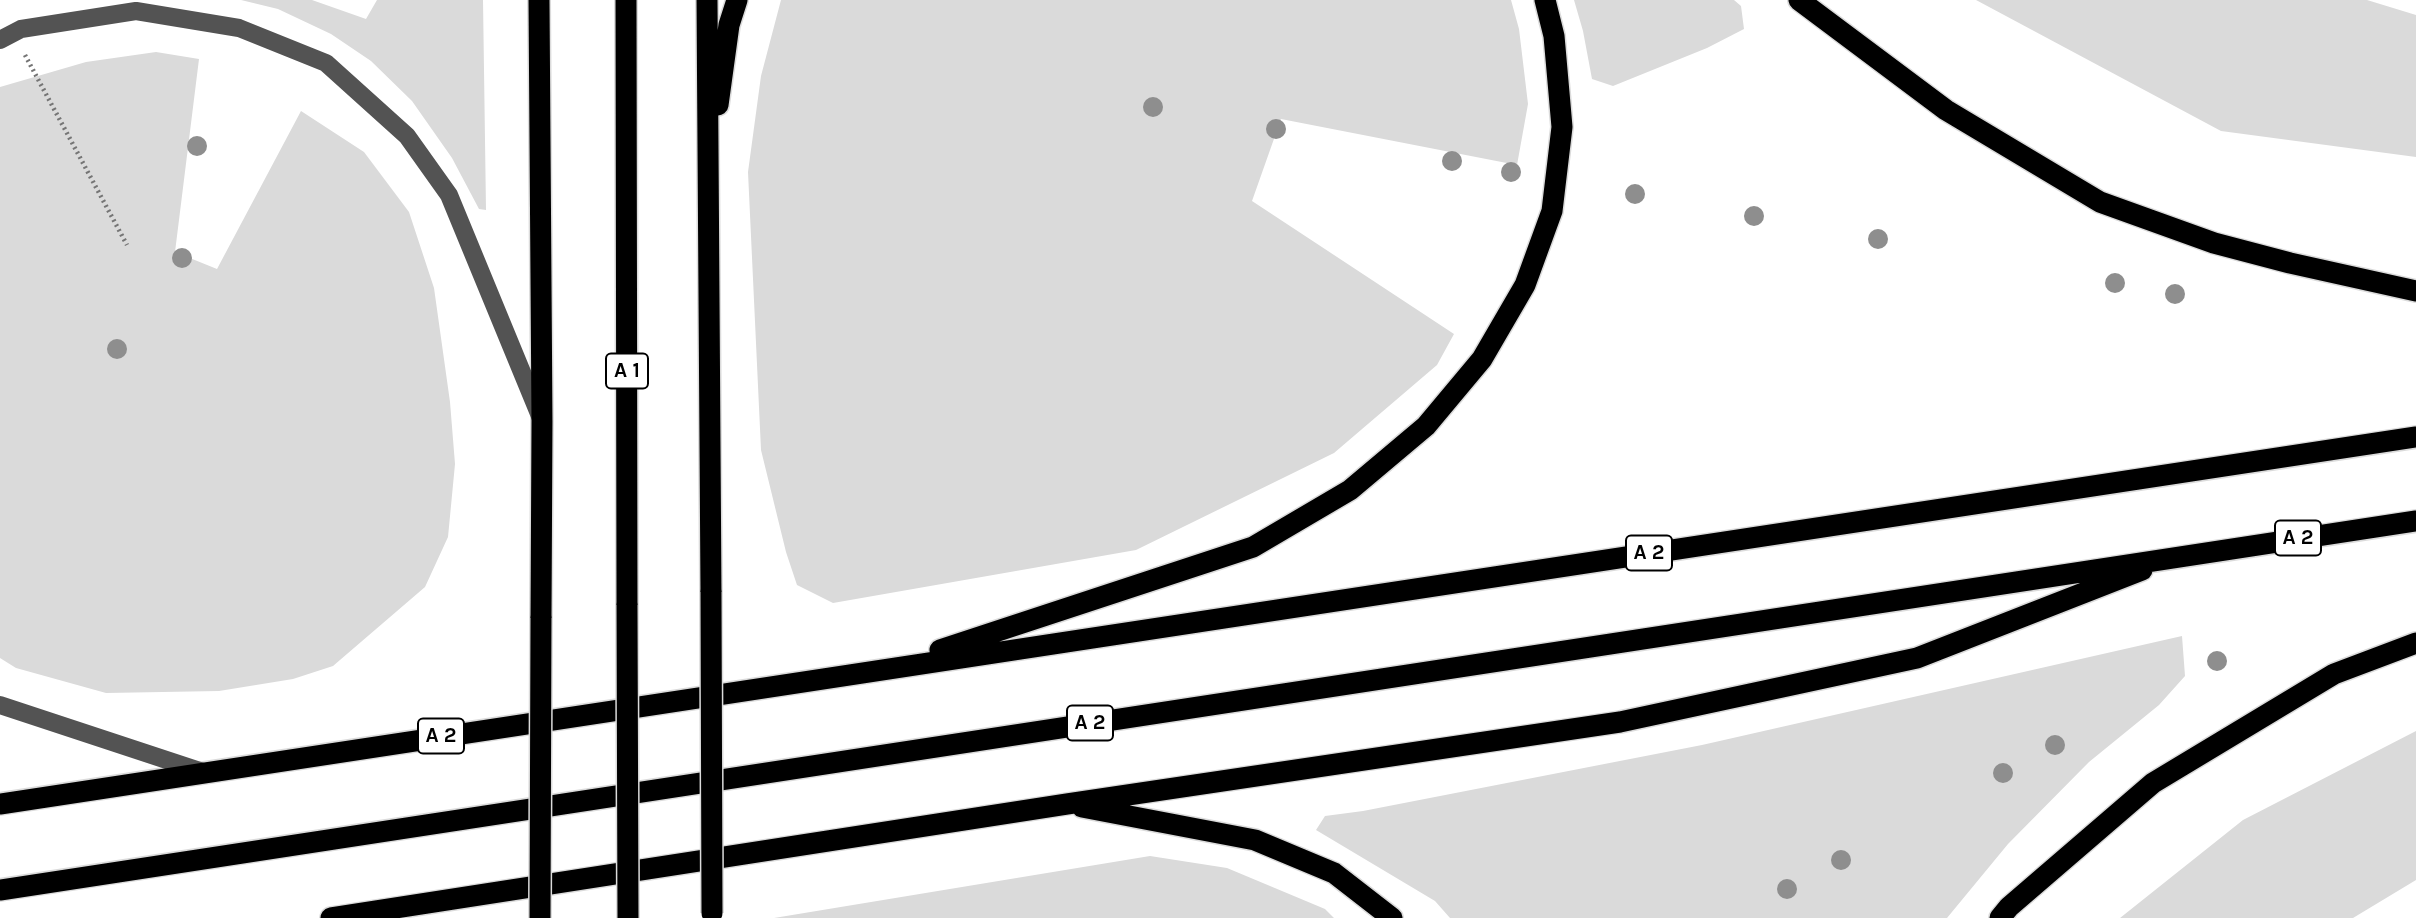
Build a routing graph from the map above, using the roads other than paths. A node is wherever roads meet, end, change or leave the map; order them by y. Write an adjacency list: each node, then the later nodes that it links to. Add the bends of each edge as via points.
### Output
1 (539, 0): 10 (highway)
2 (626, 0): 26 (highway, A 1, bridge)
3 (707, 0): 8 (highway)
4 (737, 0): 8 (highway, via 729,25)
5 (1545, 0): 15 (highway, via 1554,36 1562,127 1552,211 1525,285 1482,359 1426,426 1350,490 1253,547)
6 (1799, 0): 9 (highway, via 1947,110 2100,202 2214,243)
7 (7, 37): 10 (lane, via 21,29 136,10 239,28 326,63 407,135 449,195)
8 (707, 184): 22 (highway, bridge)
9 (2416, 291)
10 (542, 421): 25 (highway, bridge)
11 (2416, 437): 15 (highway, A 2)
12 (2416, 521): 13 (highway, A 2)
13 (2180, 555): 19 (highway, via 1917,658 1620,722); 20 (highway, A 2)
14 (2416, 643): 28 (highway, via 2334,674 2154,783)
15 (883, 669): 17 (highway, A 2)
16 (0, 705): 17 (lane)
17 (203, 772): 18 (highway, A 2)
18 (0, 804)
19 (1067, 804): 21 (highway); 27 (highway, via 1255,840 1334,873)
20 (0, 890)
21 (399, 907): 23 (highway); 24 (highway)
22 (712, 916)
23 (331, 918)
24 (349, 918)
25 (540, 918)
26 (628, 918)
27 (1392, 918)
28 (2000, 918)

